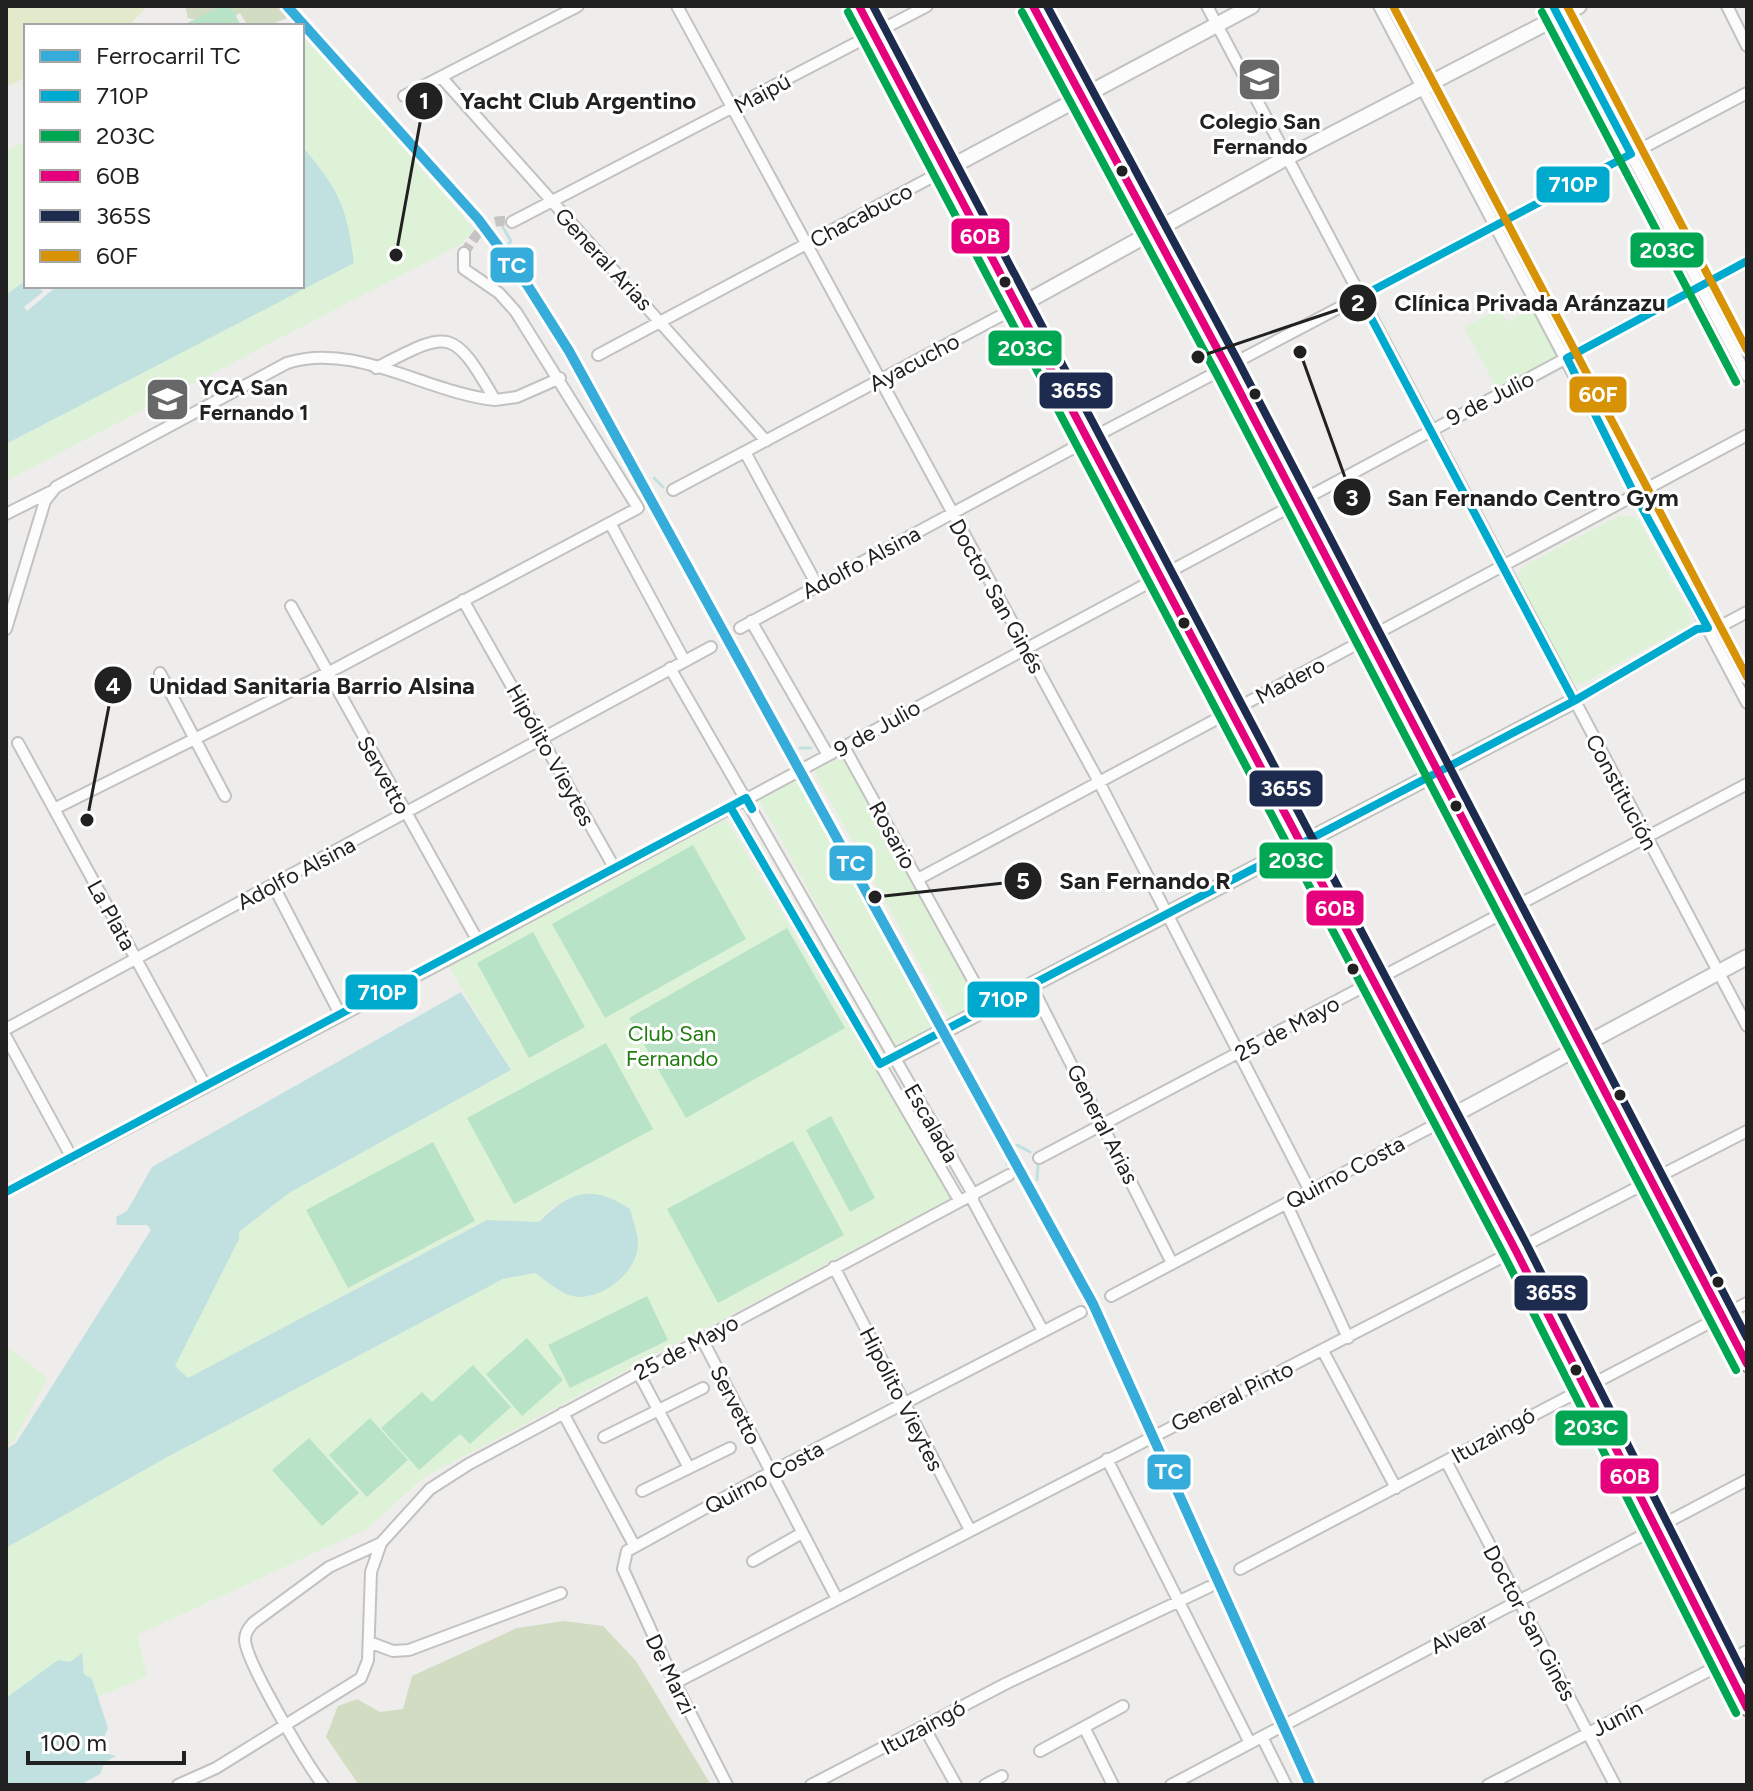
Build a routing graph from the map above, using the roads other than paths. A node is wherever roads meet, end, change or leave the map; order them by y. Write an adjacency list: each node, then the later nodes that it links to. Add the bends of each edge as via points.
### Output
1 (578, 6): 15 (street)
2 (677, 6): 20 (street, Doctor San Ginés)
3 (859, 6): 13 (main road)
4 (927, 6): 13 (street, Maipú)
5 (1033, 6): 19 (main road)
6 (1207, 6): 12 (street, Constitución)
7 (1252, 6): 12 (street, Chacabuco)
8 (1379, 6): 16 (street)
9 (1579, 6): 11 (street, Ayacucho)
10 (1727, 6): 14 (street)
11 (1556, 11): 16 (street, Ayacucho); 21 (street)
12 (1217, 25): 19 (street, Chacabuco); 22 (street, Constitución)
13 (873, 34): 20 (street, Maipú); 23 (main road)
14 (1747, 46)
15 (441, 77): 18 (street); 24 (street, General Arias)
16 (1421, 87): 22 (street, Ayacucho); 26 (street)
17 (1747, 93): 21 (street, Adolfo Alsina)
18 (404, 96)
19 (1081, 97): 23 (street, Chacabuco); 27 (main road)
20 (733, 108): 24 (street, Maipú); 28 (street, Doctor San Ginés)
21 (1631, 154): 26 (street, Adolfo Alsina); 31 (street)
22 (1288, 157): 27 (street, Ayacucho); 32 (street, Constitución)
23 (945, 170): 28 (street, Chacabuco); 33 (main road)
24 (552, 202): 25 (street, Maipú); 34 (street, General Arias)
25 (512, 222)
26 (1495, 224): 32 (street, Adolfo Alsina); 36 (street)
27 (1154, 233): 33 (street, Ayacucho); 37 (main road)
28 (809, 243): 34 (street, Chacabuco); 41 (street, Doctor San Ginés)
29 (464, 253): 40 (street, via 464,269 516,312)
30 (1747, 261): 31 (street, 9 de Julio)
31 (1699, 286): 36 (street, 9 de Julio); 39 (street)
32 (1360, 297): 37 (street, Adolfo Alsina); 43 (street, Constitución)
33 (1019, 306): 41 (street, Ayacucho); 45 (main road)
34 (662, 321): 35 (street, Chacabuco); 46 (street, General Arias)
35 (598, 355)
36 (1567, 358): 43 (street, 9 de Julio); 50 (street)
37 (1227, 367): 45 (street, Adolfo Alsina); 51 (main road)
38 (376, 368): 42 (street); 42 (street, via 431,341 446,340 467,353); 49 (street, via 313,357 287,363)
39 (1747, 376)
40 (560, 378): 42 (street, via 517,397); 54 (street, via 638,508)
41 (880, 380): 46 (street, Ayacucho); 52 (street, Doctor San Ginés)
42 (495, 400)
43 (1431, 428): 51 (street, 9 de Julio); 55 (street, Constitución)
44 (1747, 435): 50 (street, Madero)
45 (1088, 440): 52 (street, Adolfo Alsina); 56 (main road)
46 (766, 441): 47 (street, Ayacucho)
47 (745, 452): 48 (street, Ayacucho); 57 (street)
48 (673, 490)
49 (51, 491): 53 (street); 64 (street)
50 (1635, 495): 55 (street, Madero); 63 (street)
51 (1297, 501): 56 (street, 9 de Julio); 65 (main road)
52 (952, 513): 57 (street, Adolfo Alsina); 67 (street, Doctor San Ginés)
53 (6, 514)
54 (610, 523): 58 (street); 68 (street)
55 (1502, 566): 65 (street, Madero); 72 (street, Constitución)
56 (1160, 576): 67 (street, 9 de Julio); 74 (main road)
57 (817, 585): 61 (street, Adolfo Alsina)
58 (463, 600): 70 (street); 75 (street, Hipólito Vieytes)
59 (291, 606): 70 (street, Servetto)
60 (1747, 612): 63 (street)
61 (751, 621): 62 (street, Adolfo Alsina); 79 (street)
62 (740, 628)
63 (1708, 628): 72 (street, via 1697,629); 73 (street)
64 (6, 629)
65 (1367, 639): 74 (street, Madero); 80 (main road)
66 (711, 647): 68 (street, Adolfo Alsina)
67 (1026, 647): 78 (street, 9 de Julio); 81 (street, Doctor San Ginés)
68 (684, 660): 69 (street, Adolfo Alsina)
69 (670, 668): 75 (street, Adolfo Alsina); 84 (street, Escalada)
70 (326, 672): 76 (street); 87 (street, Servetto)
71 (160, 673): 76 (street)
72 (1574, 701): 80 (street); 88 (street, Constitución)
73 (1747, 703)
74 (1231, 711): 81 (street, Madero); 89 (main road)
75 (542, 738): 87 (street, Adolfo Alsina); 90 (street, Hipólito Vieytes)
76 (193, 739): 83 (street); 86 (street)
77 (18, 743): 86 (street, La Plata)
78 (844, 747): 79 (street, 9 de Julio); 91 (street, Rosario)
79 (828, 755): 84 (street, 9 de Julio)
80 (1436, 773): 89 (street); 93 (main road)
81 (1098, 780): 91 (street, Madero); 94 (street, Doctor San Ginés)
82 (1747, 784): 88 (street, 25 de Mayo)
83 (225, 796)
84 (746, 798): 85 (street, 9 de Julio); 108 (street, Escalada)
85 (731, 808): 90 (street, 9 de Julio); 108 (street, Escalada)
86 (54, 809): 97 (street, La Plata)
87 (406, 814): 92 (street, Adolfo Alsina); 95 (street, Servetto)
88 (1646, 837): 93 (street, 25 de Mayo); 98 (street, Constitución)
89 (1300, 844): 94 (street); 99 (main road)
90 (615, 869): 95 (street, 9 de Julio)
91 (918, 879): 101 (street, Rosario)
92 (273, 885): 97 (street, Adolfo Alsina); 102 (street)
93 (1509, 911): 99 (street, 25 de Mayo); 106 (main road)
94 (1168, 912): 100 (street); 107 (street, Doctor San Ginés)
95 (479, 943): 102 (street, 9 de Julio)
96 (1747, 957): 98 (street, Quirno Costa)
97 (136, 959): 104 (street, Adolfo Alsina); 109 (street, La Plata)
98 (1719, 973): 103 (street, Constitución); 106 (street, Quirno Costa)
99 (1372, 983): 107 (street, 25 de Mayo); 110 (main road)
100 (1031, 985): 101 (street); 111 (street, General Arias)
101 (988, 1007): 108 (street)
102 (341, 1016): 109 (street, 9 de Julio)
103 (1747, 1026)
104 (6, 1029)
105 (6, 1037): 113 (street)
106 (1582, 1046): 110 (street, Quirno Costa); 116 (main road)
107 (1240, 1054): 111 (street, 25 de Mayo); 117 (street, Doctor San Ginés)
108 (883, 1063): 119 (street, Escalada); 120 (street, Escalada)
109 (206, 1087): 113 (street, 9 de Julio)
110 (1448, 1118): 117 (street, Quirno Costa); 122 (main road)
111 (1104, 1124): 114 (street, 25 de Mayo); 123 (street, General Arias)
112 (1747, 1131): 116 (street, General Pinto)
113 (72, 1158): 118 (street, 9 de Julio)
114 (1039, 1158)
115 (1009, 1175): 119 (street, 25 de Mayo)
116 (1654, 1181): 122 (street, General Pinto); 128 (main road)
117 (1310, 1191): 121 (street, Quirno Costa)
118 (6, 1192)
119 (973, 1194): 120 (street, 25 de Mayo); 129 (street, Escalada)
120 (959, 1200): 124 (street, 25 de Mayo)
121 (1286, 1203): 123 (street, Quirno Costa); 130 (street)
122 (1516, 1251): 130 (street, General Pinto); 135 (main road)
123 (1172, 1263): 125 (street, Quirno Costa)
124 (834, 1267): 131 (street, 25 de Mayo); 137 (street, Hipólito Vieytes)
125 (1111, 1296)
126 (1747, 1303): 128 (street, Ituzaingó)
127 (1081, 1312): 129 (street, Quirno Costa)
128 (1723, 1316): 133 (main road); 135 (street, Ituzaingó)
129 (1043, 1331): 137 (street, Quirno Costa)
130 (1348, 1338): 132 (street, General Pinto)
131 (702, 1339): 134 (street, 25 de Mayo); 145 (street, Servetto)
132 (1323, 1351): 142 (street, General Pinto); 147 (street)
133 (1747, 1364)
134 (638, 1372): 138 (street); 139 (street, 25 de Mayo)
135 (1584, 1385): 143 (street, Ituzaingó); 149 (main road)
136 (703, 1388): 138 (street)
137 (906, 1403): 145 (street, Quirno Costa); 150 (street, Hipólito Vieytes)
138 (659, 1410): 140 (street); 144 (street)
139 (563, 1413): 152 (street, 25 de Mayo, via 439,1482); 153 (street)
140 (604, 1437)
141 (730, 1448): 144 (street)
142 (1107, 1459): 150 (street, General Pinto); 160 (street)
143 (1446, 1461): 147 (street, Ituzaingó); 161 (street, Doctor San Ginés)
144 (689, 1468): 148 (street)
145 (771, 1472): 151 (street, Servetto); 153 (street, Quirno Costa)
146 (1747, 1480): 149 (street, Alvear)
147 (1396, 1488): 156 (street, Ituzaingó)
148 (642, 1491)
149 (1655, 1528): 161 (street, Alvear); 164 (main road)
150 (970, 1530): 159 (street, General Pinto)
151 (802, 1533): 155 (street); 159 (street, Servetto)
152 (381, 1543): 162 (street, via 371,1572); 168 (street, via 329,1567 249,1628 247,1652)
153 (634, 1545): 154 (street, Quirno Costa)
154 (623, 1559): 165 (street, De Marzi)
155 (753, 1561)
156 (1240, 1569)
157 (1209, 1587): 160 (street, Ituzaingó)
158 (561, 1593): 162 (street, via 409,1650 393,1651)
159 (837, 1599): 165 (street, General Pinto)
160 (1178, 1602): 169 (street, Ituzaingó); 173 (street)
161 (1518, 1602): 171 (street, Doctor San Ginés); 172 (street, Alvear)
162 (369, 1642): 168 (street, via 361,1678)
163 (1747, 1651): 164 (street, Junín)
164 (1725, 1663): 167 (main road); 171 (street, Junín)
165 (675, 1683): 178 (street, De Marzi)
166 (1123, 1706): 170 (street)
167 (1747, 1708)
168 (287, 1723): 176 (street, via 216,1768); 177 (street)
169 (924, 1727): 179 (street, Ituzaingó); 180 (street)
170 (1084, 1727): 174 (street); 182 (street)
171 (1588, 1733): 185 (street, Junín); 186 (street, Doctor San Ginés)
172 (1262, 1737): 173 (street, Alvear); 184 (street)
173 (1250, 1743): 183 (street, Alvear)
174 (1040, 1751)
175 (1002, 1776): 181 (street)
176 (178, 1785)
177 (323, 1785)
178 (727, 1785)
179 (811, 1785)
180 (956, 1785)
181 (985, 1785)
182 (1113, 1785)
183 (1171, 1785)
184 (1286, 1785)
185 (1488, 1785)
186 (1615, 1785)

